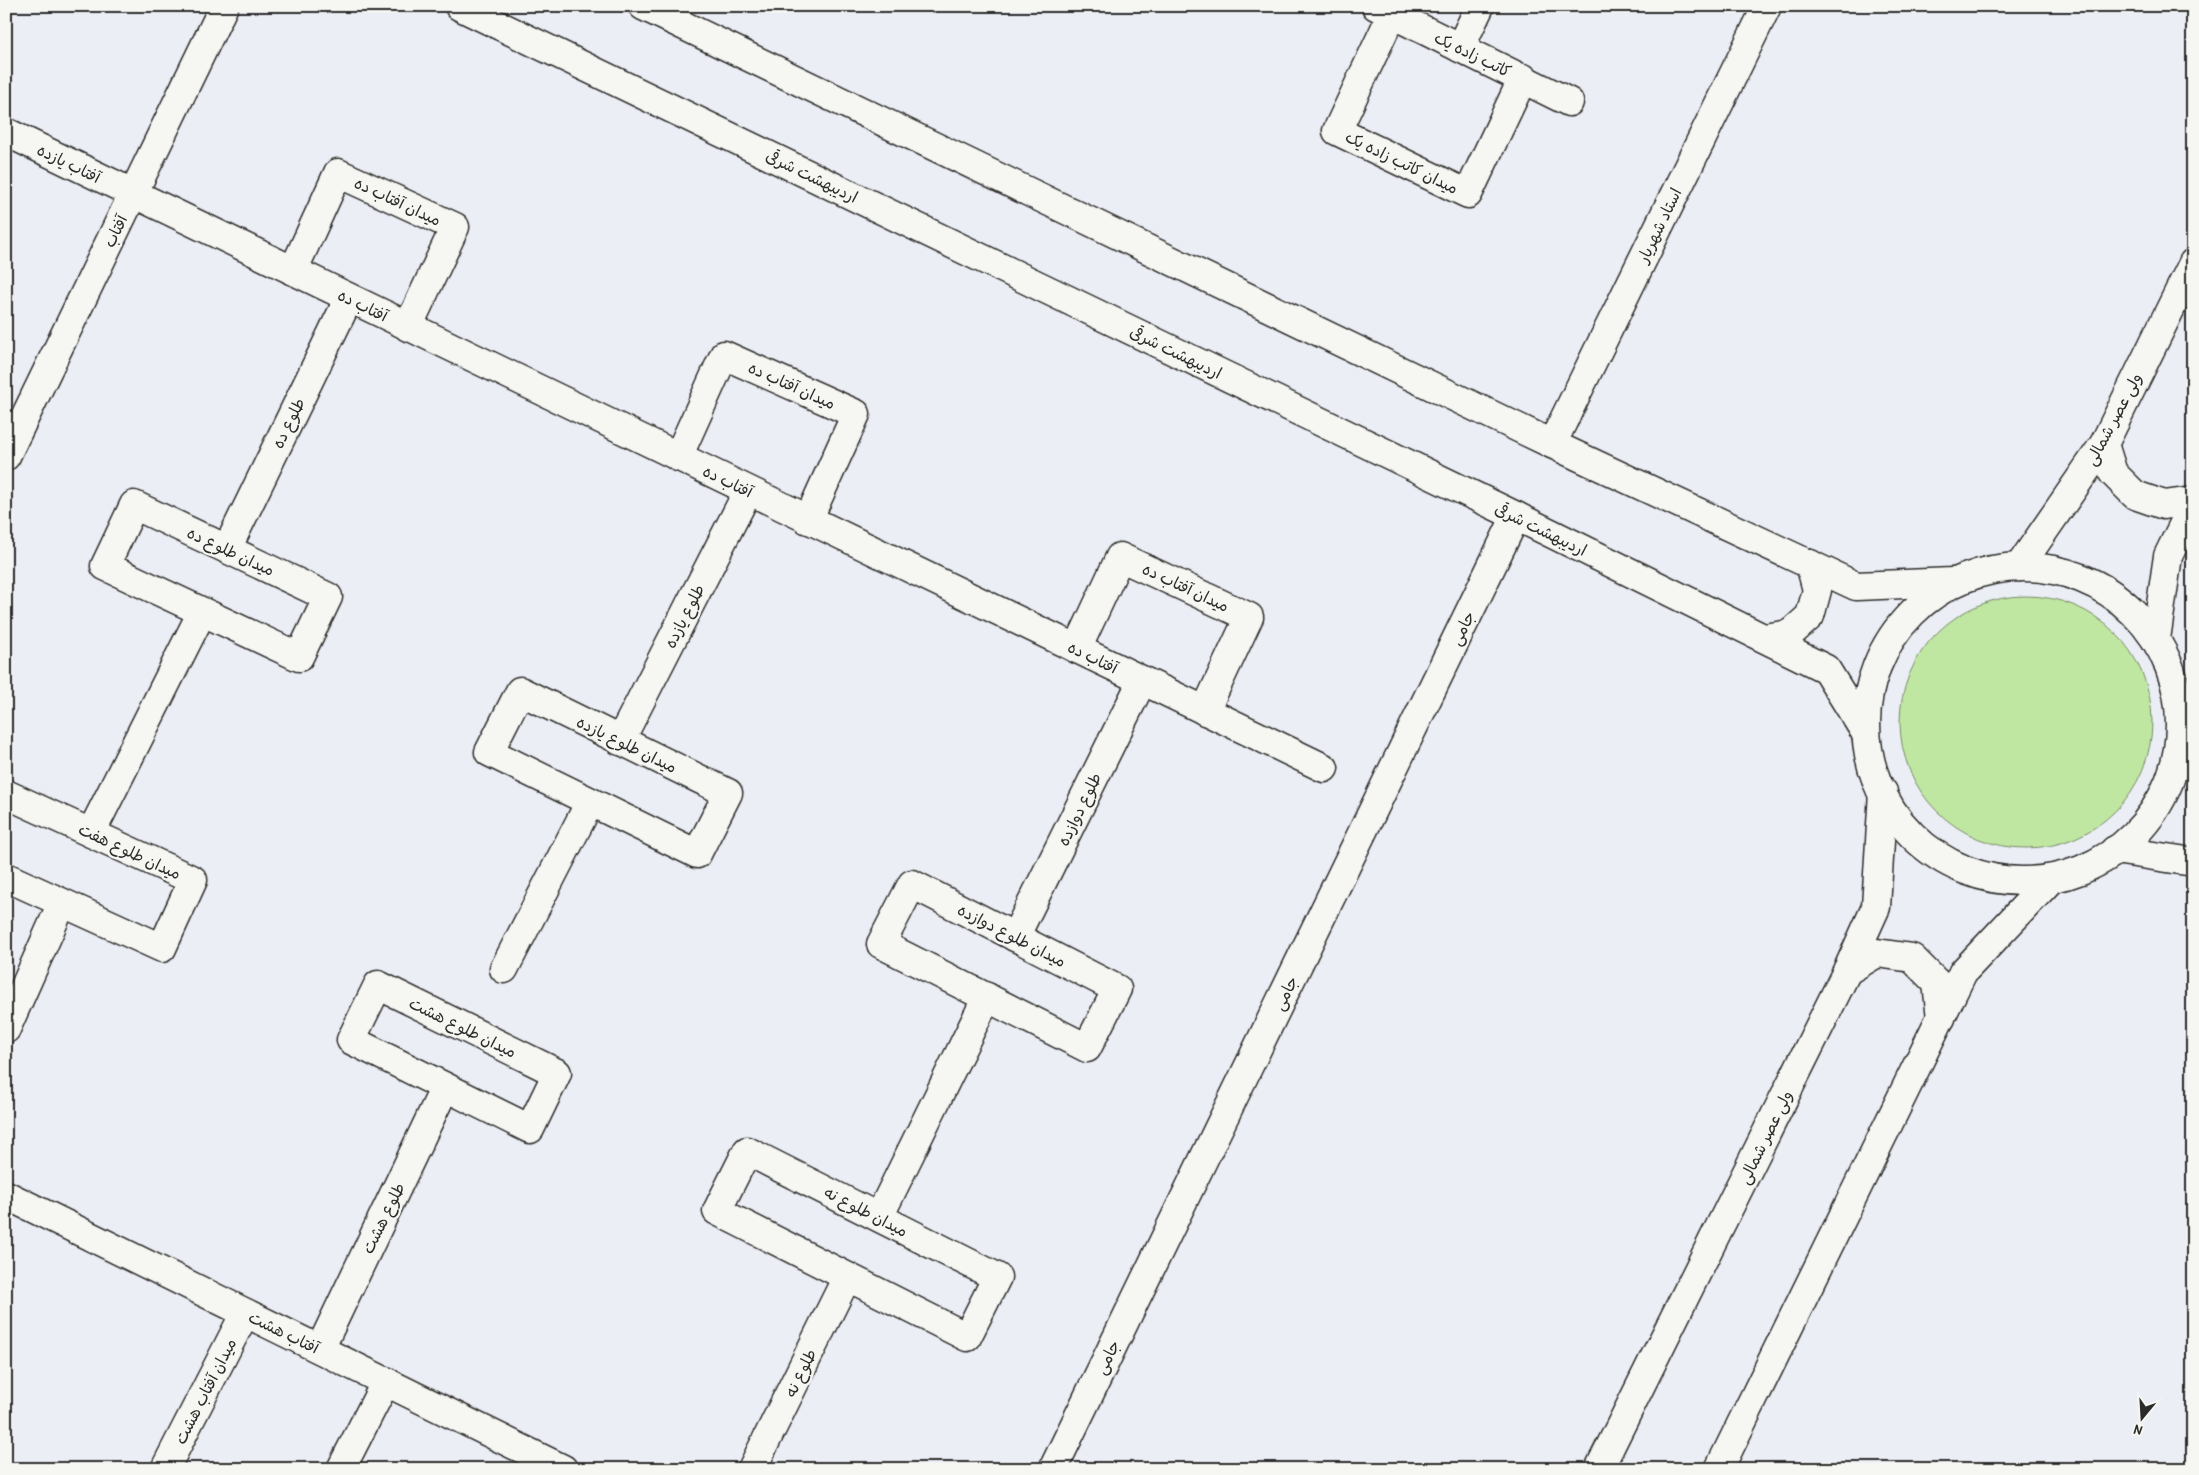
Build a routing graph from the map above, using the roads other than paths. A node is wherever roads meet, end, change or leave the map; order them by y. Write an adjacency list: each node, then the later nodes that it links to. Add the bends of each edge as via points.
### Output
1 (224, 6): 11 (street, آفتاب)
2 (459, 6): 23 (street, اردیبهشت شرقی)
3 (643, 6): 16 (street)
4 (1480, 6): 7 (street)
5 (1767, 6): 16 (street, استاد شهریار)
6 (1384, 10): 7 (street, کاتب زاده یک); 8 (street, میدان کاتب زاده یک, via 1337,131 1468,194)
7 (1460, 48): 8 (street, کاتب زاده یک)
8 (1523, 78): 9 (street, کاتب زاده یک)
9 (1569, 102)
10 (6, 132): 11 (street, آفتاب یازده)
11 (133, 194): 13 (street, آفتاب ده); 18 (street, آفتاب)
12 (2193, 263): 17 (street, ولی عصر شمالی)
13 (293, 271): 14 (street, آفتاب ده); 15 (street, میدان آفتاب ده, via 338,173 455,227)
14 (349, 298): 15 (street, آفتاب ده); 25 (street, طلوع ده)
15 (408, 327): 19 (street, آفتاب ده)
16 (1552, 444): 26 (street)
17 (2104, 444): 21 (street, via 2113,473 2135,495 2164,505); 27 (street, ولی عصر شمالی)
18 (6, 456)
19 (678, 457): 20 (street, آفتاب ده); 24 (street, میدان آفتاب ده, via 724,354 856,414)
20 (748, 490): 24 (street, آفتاب ده); 37 (street, طلوع یازده)
21 (2193, 501)
22 (2193, 505): 31 (street, via 2168,556)
23 (1516, 516): 30 (street, اردیبهشت شرقی); 65 (street, جامی)
24 (808, 520): 32 (street, آفتاب ده)
25 (227, 549): 29 (street, میدان طلوع ده, via 134,505 105,566); 29 (street, میدان طلوع ده, via 328,596 299,657)
26 (1810, 564): 28 (street, via 1856,586); 30 (street, via 1817,590 1810,616 1790,634)
27 (2019, 568): 28 (street, via 1996,568); 31 (street, via 2042,568 2087,580 2126,604)
28 (1953, 582): 36 (street, via 1915,608 1886,644 1869,686)
29 (202, 612): 42 (street)
30 (1764, 638): 36 (street, اردیبهشت شرقی, via 1826,669)
31 (2156, 639): 35 (street, via 2174,679)
32 (1077, 649): 33 (street, آفتاب ده); 34 (street, میدان آفتاب ده, via 1120,557 1249,617)
33 (1142, 681): 34 (street, آفتاب ده); 48 (street, طلوع دوازده)
34 (1205, 711): 38 (street, آفتاب ده)
35 (2187, 727): 43 (street, via 2176,766 2158,806 2130,840)
36 (1865, 732): 39 (street, via 1874,776)
37 (620, 740): 41 (street, میدان طلوع یازده, via 520,691 489,752); 41 (street, میدان طلوع یازده, via 728,793 698,854)
38 (1324, 768)
39 (1883, 792): 46 (street, via 1896,817 1926,848 1964,870 2007,881); 50 (street, ولی عصر شمالی, via 1876,907)
40 (6, 794): 42 (street, میدان طلوع هفت)
41 (590, 802): 49 (street)
42 (91, 833): 47 (street, میدان طلوع هفت, via 193,880 162,948)
43 (2115, 850): 44 (street); 46 (street, via 2094,865)
44 (2193, 862)
45 (6, 877): 47 (street, میدان طلوع هفت)
46 (2052, 878): 52 (street, via 1963,972)
47 (62, 903): 53 (street)
48 (1016, 937): 51 (street, میدان طلوع دوازده, via 1117,989 1087,1048); 51 (street, میدان طلوع دوازده, via 912,884 882,944)
49 (504, 969)
50 (1847, 971): 52 (street, via 1877,953 1912,958 1937,983); 66 (street, ولی عصر شمالی)
51 (987, 997): 56 (street)
52 (1941, 1018): 67 (street)
53 (6, 1030)
54 (445, 1087): 54 (street, میدان طلوع هشت, via 530,1129 558,1073 378,985 351,1040); 59 (street, طلوع هشت)
55 (6, 1195): 58 (street, آفتاب هشت)
56 (879, 1217): 57 (street, میدان طلوع نه, via 997,1277 967,1337); 57 (street, میدان طلوع نه, via 747,1151 717,1211)
57 (847, 1277): 64 (street, طلوع نه)
58 (245, 1313): 59 (street, آفتاب هشت); 61 (street, میدان آفتاب هشت)
59 (320, 1349): 60 (street, آفتاب هشت)
60 (386, 1382): 62 (street); 63 (street, آفتاب هشت)
61 (165, 1469)
62 (341, 1469)
63 (562, 1469)
64 (752, 1469)
65 (1053, 1469)
66 (1600, 1469)
67 (1719, 1469)

